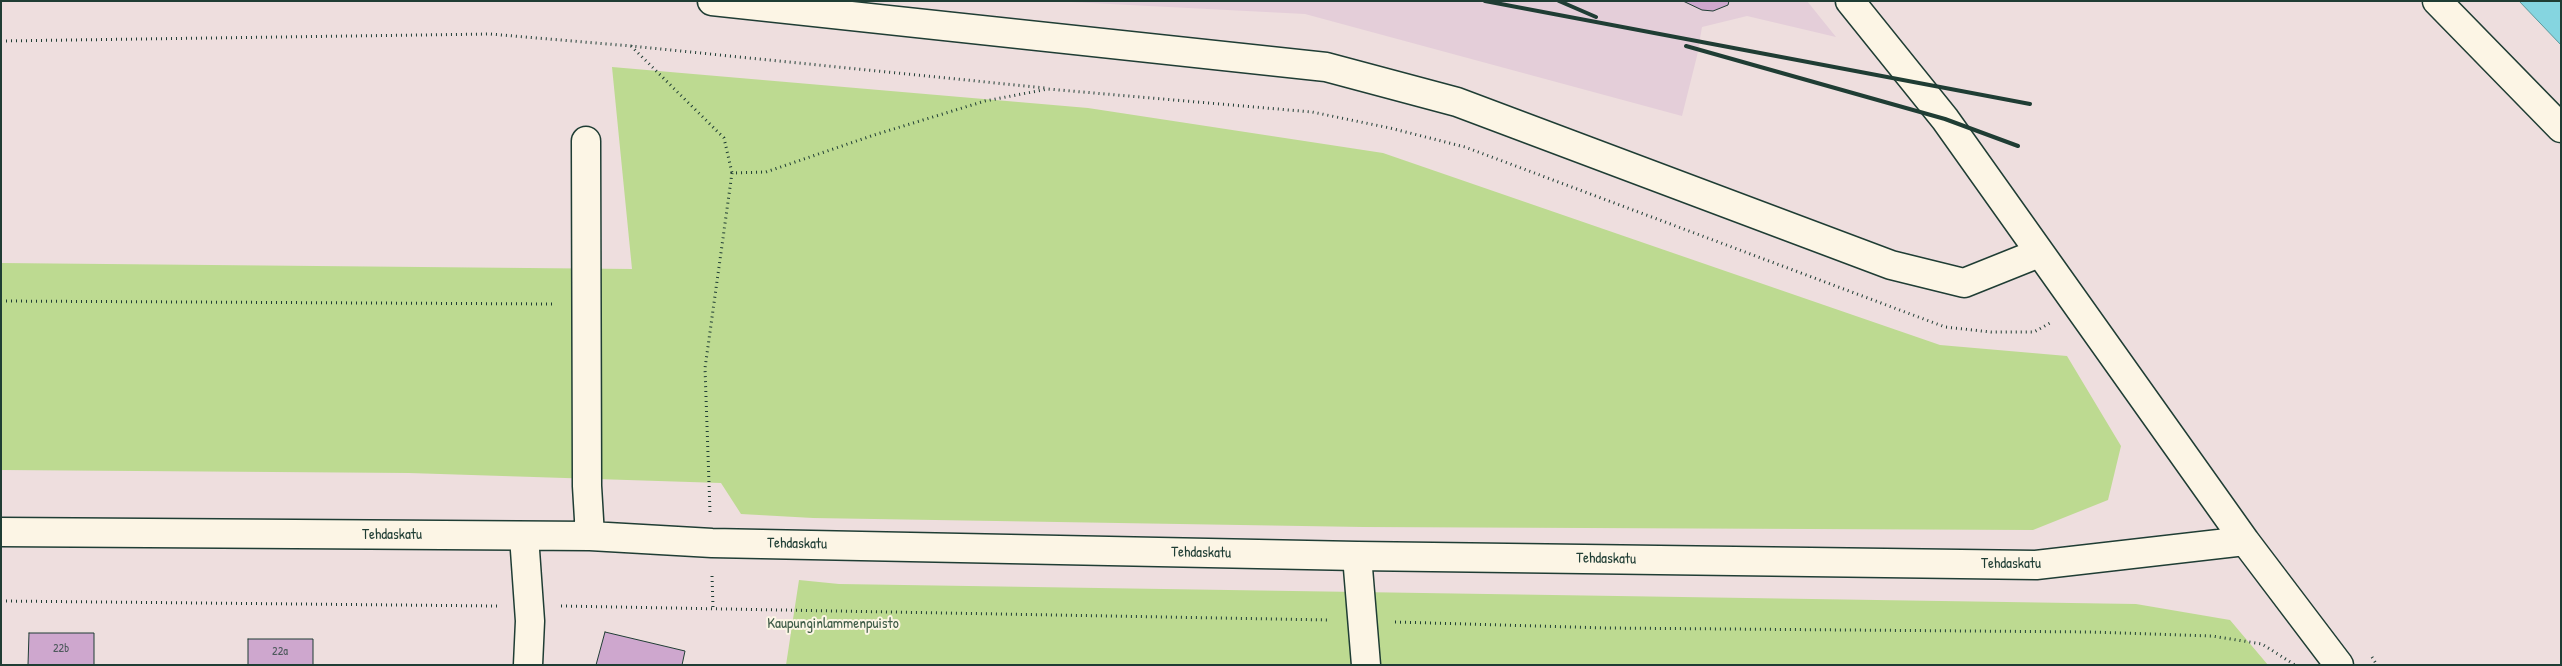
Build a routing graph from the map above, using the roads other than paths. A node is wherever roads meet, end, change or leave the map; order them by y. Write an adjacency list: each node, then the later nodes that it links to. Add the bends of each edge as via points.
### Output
1 (712, 1): 6 (street, via 1326,67 1458,102 1891,266 1964,283)
2 (1850, 1): 6 (street, via 1945,119)
3 (2437, 1): 4 (street)
4 (2561, 128)
5 (586, 141): 9 (street)
6 (2038, 253): 10 (street)
7 (1, 532): 8 (street, Tehdaskatu)
8 (524, 536): 9 (street, Tehdaskatu); 12 (street, via 529,606)
9 (590, 536): 11 (street, Tehdaskatu, via 712,542)
10 (2245, 541): 11 (street, Tehdaskatu, via 2036,565); 14 (street)
11 (1356, 556): 13 (street)
12 (528, 665)
13 (1366, 665)
14 (2339, 665)

